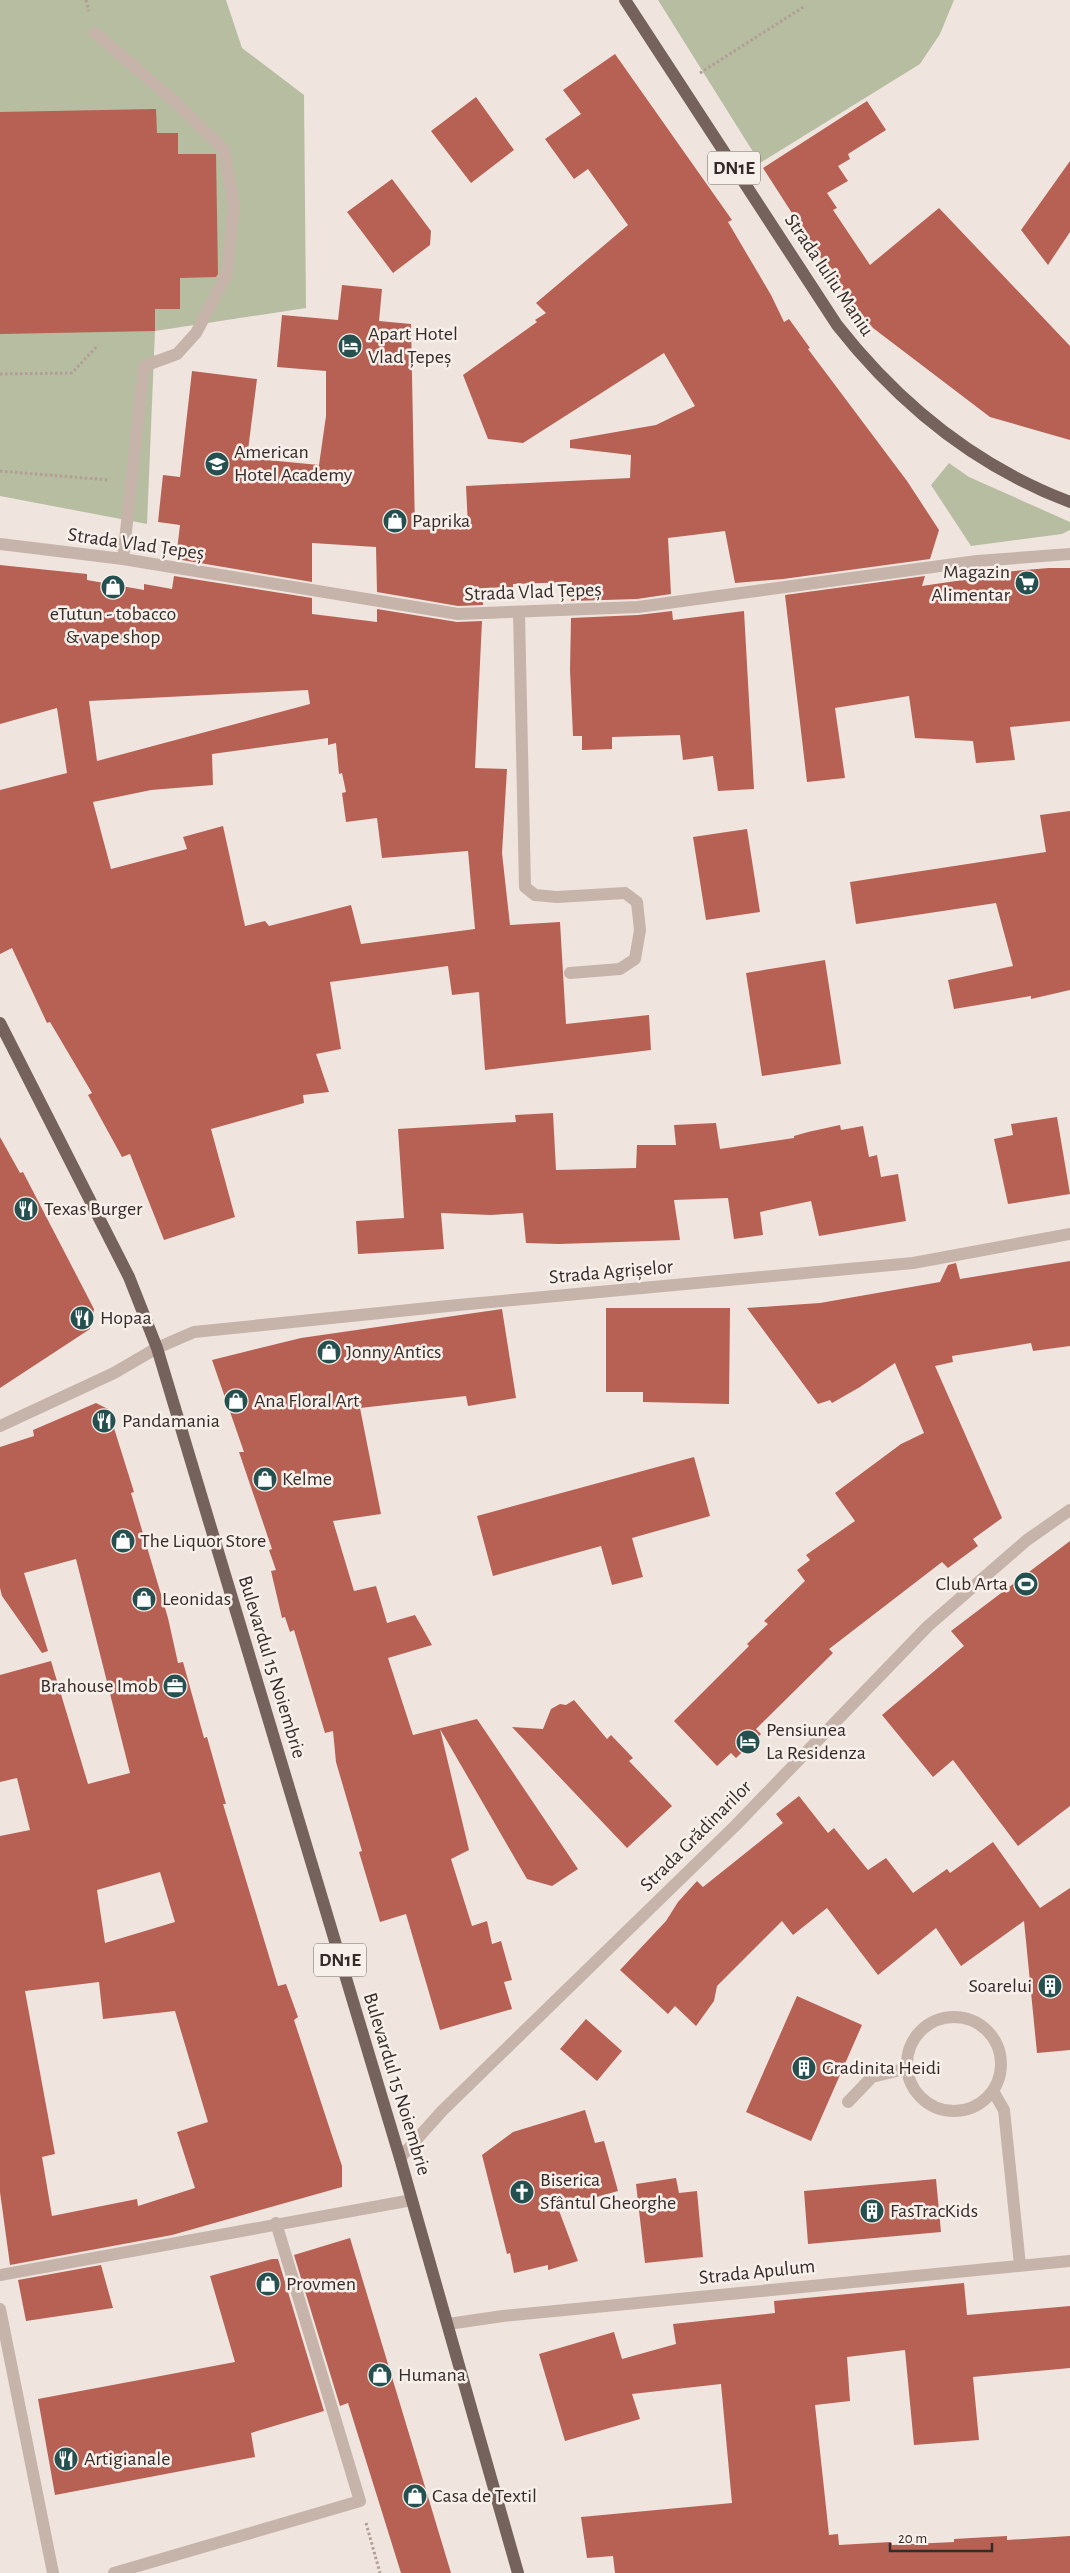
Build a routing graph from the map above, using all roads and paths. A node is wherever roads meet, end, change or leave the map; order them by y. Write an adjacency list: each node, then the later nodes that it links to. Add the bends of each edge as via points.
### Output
1 (625, 0): 9 (main road, Strada Iuliu Maniu / DN1E, via 836,325 861,356 922,416 952,439 1018,479)
2 (805, 6): 4 (path)
3 (95, 33): 8 (street, via 172,99 224,150 234,205 227,274 196,333 177,354 144,366)
4 (697, 76)
5 (98, 346): 6 (path, via 72,373)
6 (0, 374)
7 (0, 471): 8 (path)
8 (132, 481): 12 (street)
9 (1070, 502)
10 (0, 544): 12 (street, Strada Vlad Țepeș)
11 (1070, 554): 13 (street, Strada Vlad Țepeș, via 977,561 638,607)
12 (124, 559): 13 (street, Strada Vlad Țepeș, via 458,614)
13 (519, 613): 14 (street, via 525,887 535,895 557,897 625,893 636,902 640,930 635,959 620,969)
14 (570, 973)
15 (0, 1023): 17 (main road, Bulevardul 15 Noiembrie / DN1E, via 129,1277)
16 (1070, 1234): 17 (street, Strada Agrișelor, via 913,1263 194,1332)
17 (157, 1348): 18 (street, Strada Agrișelor, via 114,1373); 23 (main road, Bulevardul 15 Noiembrie / DN1E)
18 (0, 1426)
19 (1070, 1510): 23 (street, Strada Grădinarilor, via 1028,1540 928,1626 736,1825 442,2111)
20 (908, 2068): 21 (street, via 918,2094 942,2110 970,2109); 21 (street, via 909,2052 916,2037 928,2026 958,2017 975,2022 988,2031 997,2045 1001,2060 1000,2077); 22 (street, via 872,2076)
21 (993, 2091): 27 (street, via 1004,2110)
22 (848, 2102)
23 (400, 2158): 24 (main road, Bulevardul 15 Noiembrie / DN1E)
24 (412, 2200): 25 (street, Bulevardul 15 Noiembrie); 30 (main road, Bulevardul 15 Noiembrie / DN1E)
25 (276, 2223): 28 (street, Bulevardul 15 Noiembrie); 31 (street)
26 (1070, 2260): 27 (street, Strada Apulum)
27 (1020, 2266): 30 (street, Strada Apulum)
28 (0, 2275)
29 (0, 2309): 32 (street)
30 (448, 2324): 35 (main road, Bulevardul 15 Noiembrie / DN1E)
31 (360, 2500): 33 (street); 34 (path)
32 (53, 2573)
33 (114, 2573)
34 (380, 2573)
35 (518, 2573)

